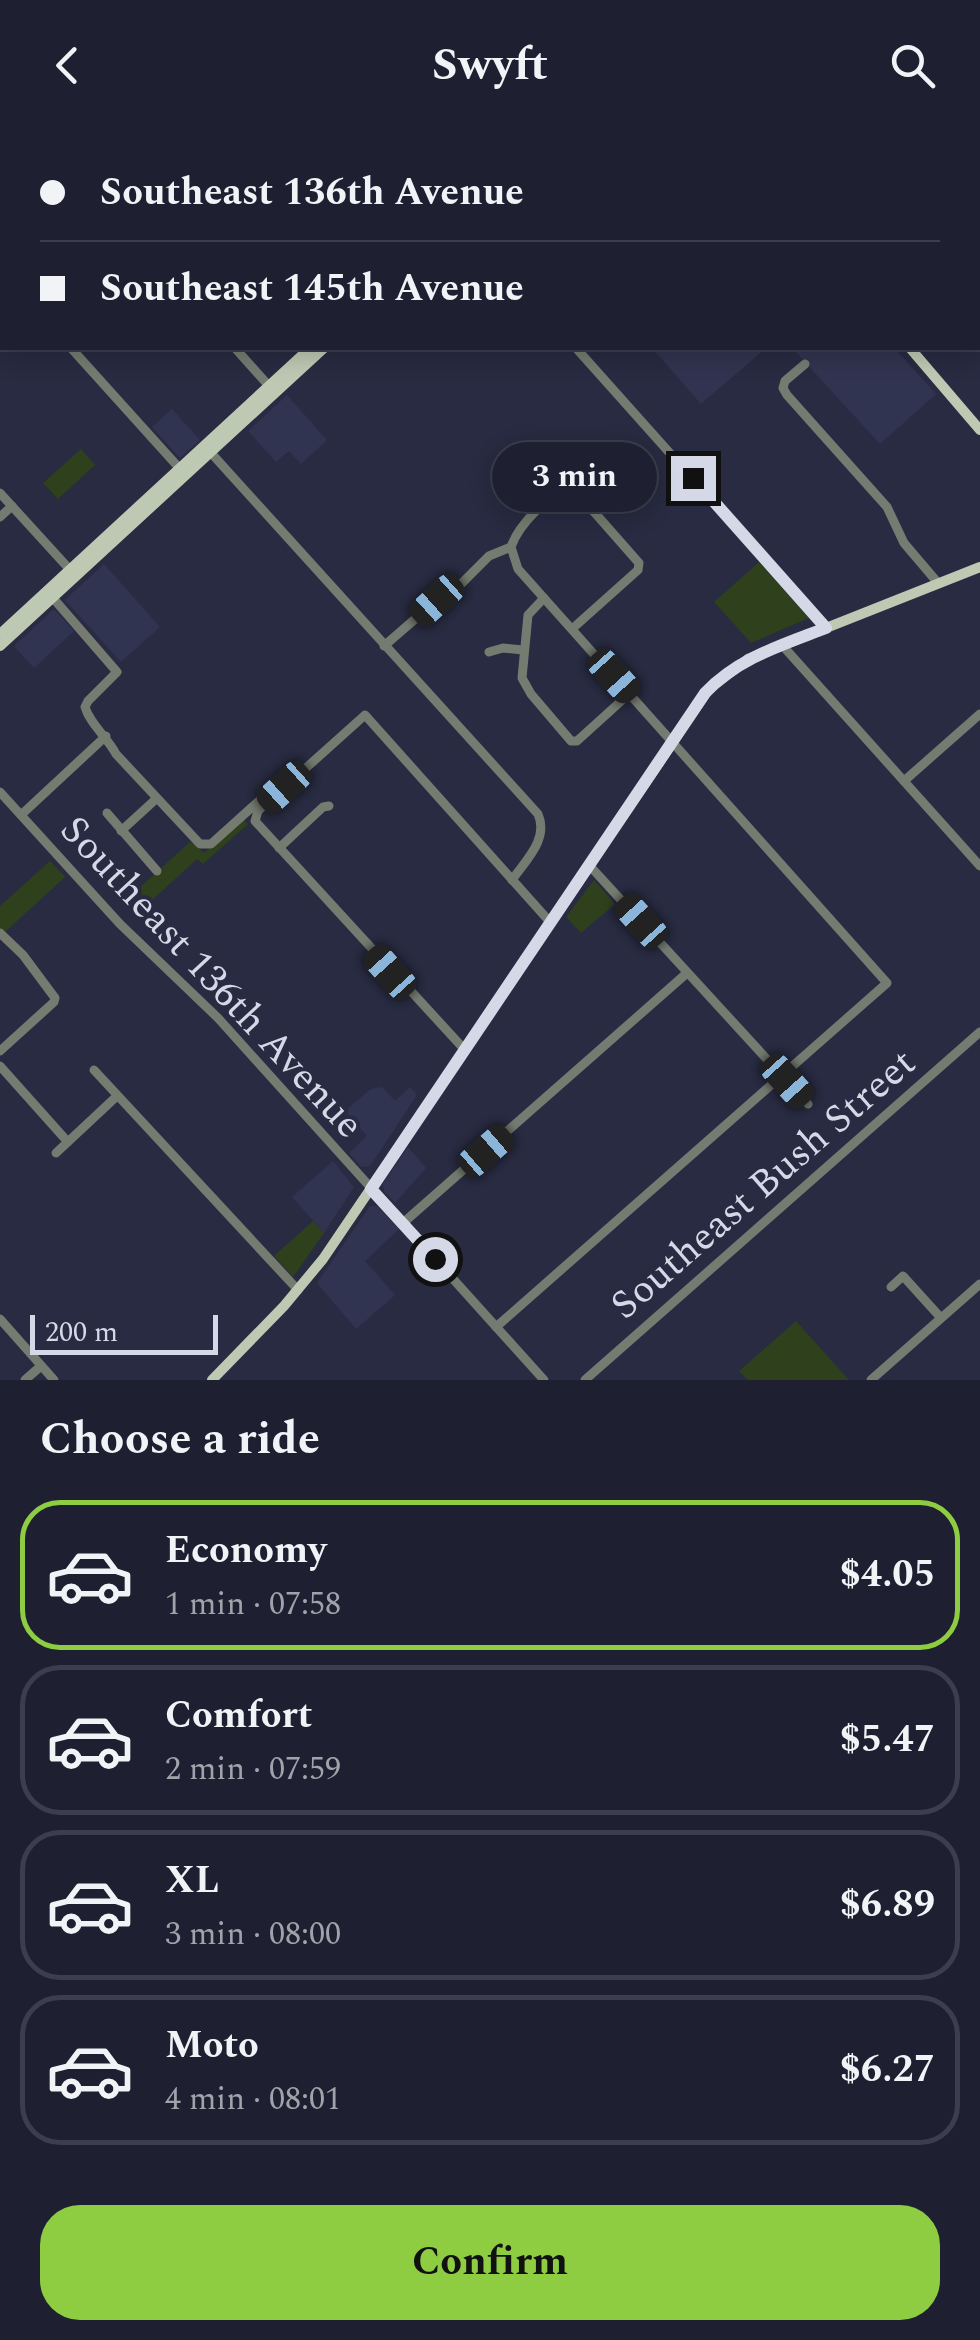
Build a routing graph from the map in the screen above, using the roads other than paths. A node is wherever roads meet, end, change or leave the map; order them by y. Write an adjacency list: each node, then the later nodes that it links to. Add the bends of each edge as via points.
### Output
1 (74, 350): 11 (street)
2 (237, 350): 8 (street)
3 (308, 350): 8 (main road)
4 (322, 350): 10 (main road)
5 (581, 350): 24 (street)
6 (912, 350): 9 (main road)
7 (805, 364): 19 (street, via 783,388 887,508 904,544)
8 (269, 386): 10 (main road)
9 (980, 430)
10 (210, 449): 11 (main road); 13 (main road); 29 (street)
11 (181, 470): 13 (main road); 18 (main road)
12 (0, 492): 14 (street)
13 (165, 497): 18 (main road)
14 (12, 506): 15 (street); 18 (street)
15 (0, 516)
16 (512, 547): 20 (street, via 489,556); 22 (street, via 518,569); 25 (street, via 556,494 573,488 636,558 638,570)
17 (980, 566): 19 (main road)
18 (74, 574): 21 (main road); 26 (main road)
19 (938, 583): 24 (main road)
20 (461, 584)
21 (54, 598): 28 (main road); 34 (street, via 117,672 84,707)
22 (544, 598): 25 (street); 30 (street, via 528,615)
23 (437, 600): 29 (street)
24 (826, 628): 27 (main road)
25 (572, 629): 32 (street)
26 (0, 634)
27 (782, 645): 35 (main road, via 723,676); 37 (street)
28 (0, 646)
29 (384, 646): 48 (street, via 538,814 540,839)
30 (523, 650): 31 (street); 32 (street, via 525,687 571,740)
31 (489, 652)
32 (630, 694): 35 (street)
33 (980, 714): 37 (street)
34 (106, 736): 39 (street); 42 (street)
35 (673, 740): 45 (main road); 57 (street, via 887,980)
36 (298, 766): 39 (street, via 206,846)
37 (904, 781): 46 (street)
38 (0, 792): 42 (street, Southeast 136th Avenue)
39 (156, 798): 43 (street)
40 (329, 806): 44 (street)
41 (108, 813): 43 (street)
42 (21, 815): 62 (street, Southeast 136th Avenue, via 120,924 204,1002)
43 (121, 830): 47 (street)
44 (278, 848): 48 (street, via 254,817 365,715); 53 (street)
45 (589, 865): 49 (main road); 51 (street)
46 (980, 866)
47 (157, 871)
48 (512, 880): 49 (street)
49 (550, 922): 53 (main road)
50 (0, 934): 54 (street, via 54,994 54,1002)
51 (687, 972): 57 (street); 63 (street)
52 (980, 1032): 75 (street, Southeast Bush Street)
53 (464, 1049): 62 (main road)
54 (0, 1052)
55 (0, 1066): 60 (street)
56 (94, 1070): 58 (street)
57 (782, 1077): 59 (street); 69 (street)
58 (117, 1096): 60 (street); 66 (street)
59 (808, 1104)
60 (67, 1140): 61 (street)
61 (56, 1154)
62 (369, 1186): 63 (street, Southeast 136th Avenue); 66 (main road)
63 (403, 1223): 69 (street, Southeast 136th Avenue)
64 (980, 1284): 67 (street)
65 (890, 1287): 67 (street, via 903,1276)
66 (298, 1290): 74 (main road)
67 (941, 1318): 76 (street)
68 (0, 1319): 70 (street)
69 (496, 1328): 71 (street, Southeast 136th Avenue)
70 (41, 1366): 72 (street); 73 (street)
71 (540, 1379)
72 (25, 1380)
73 (54, 1380)
74 (212, 1380)
75 (585, 1380)
76 (871, 1380)

